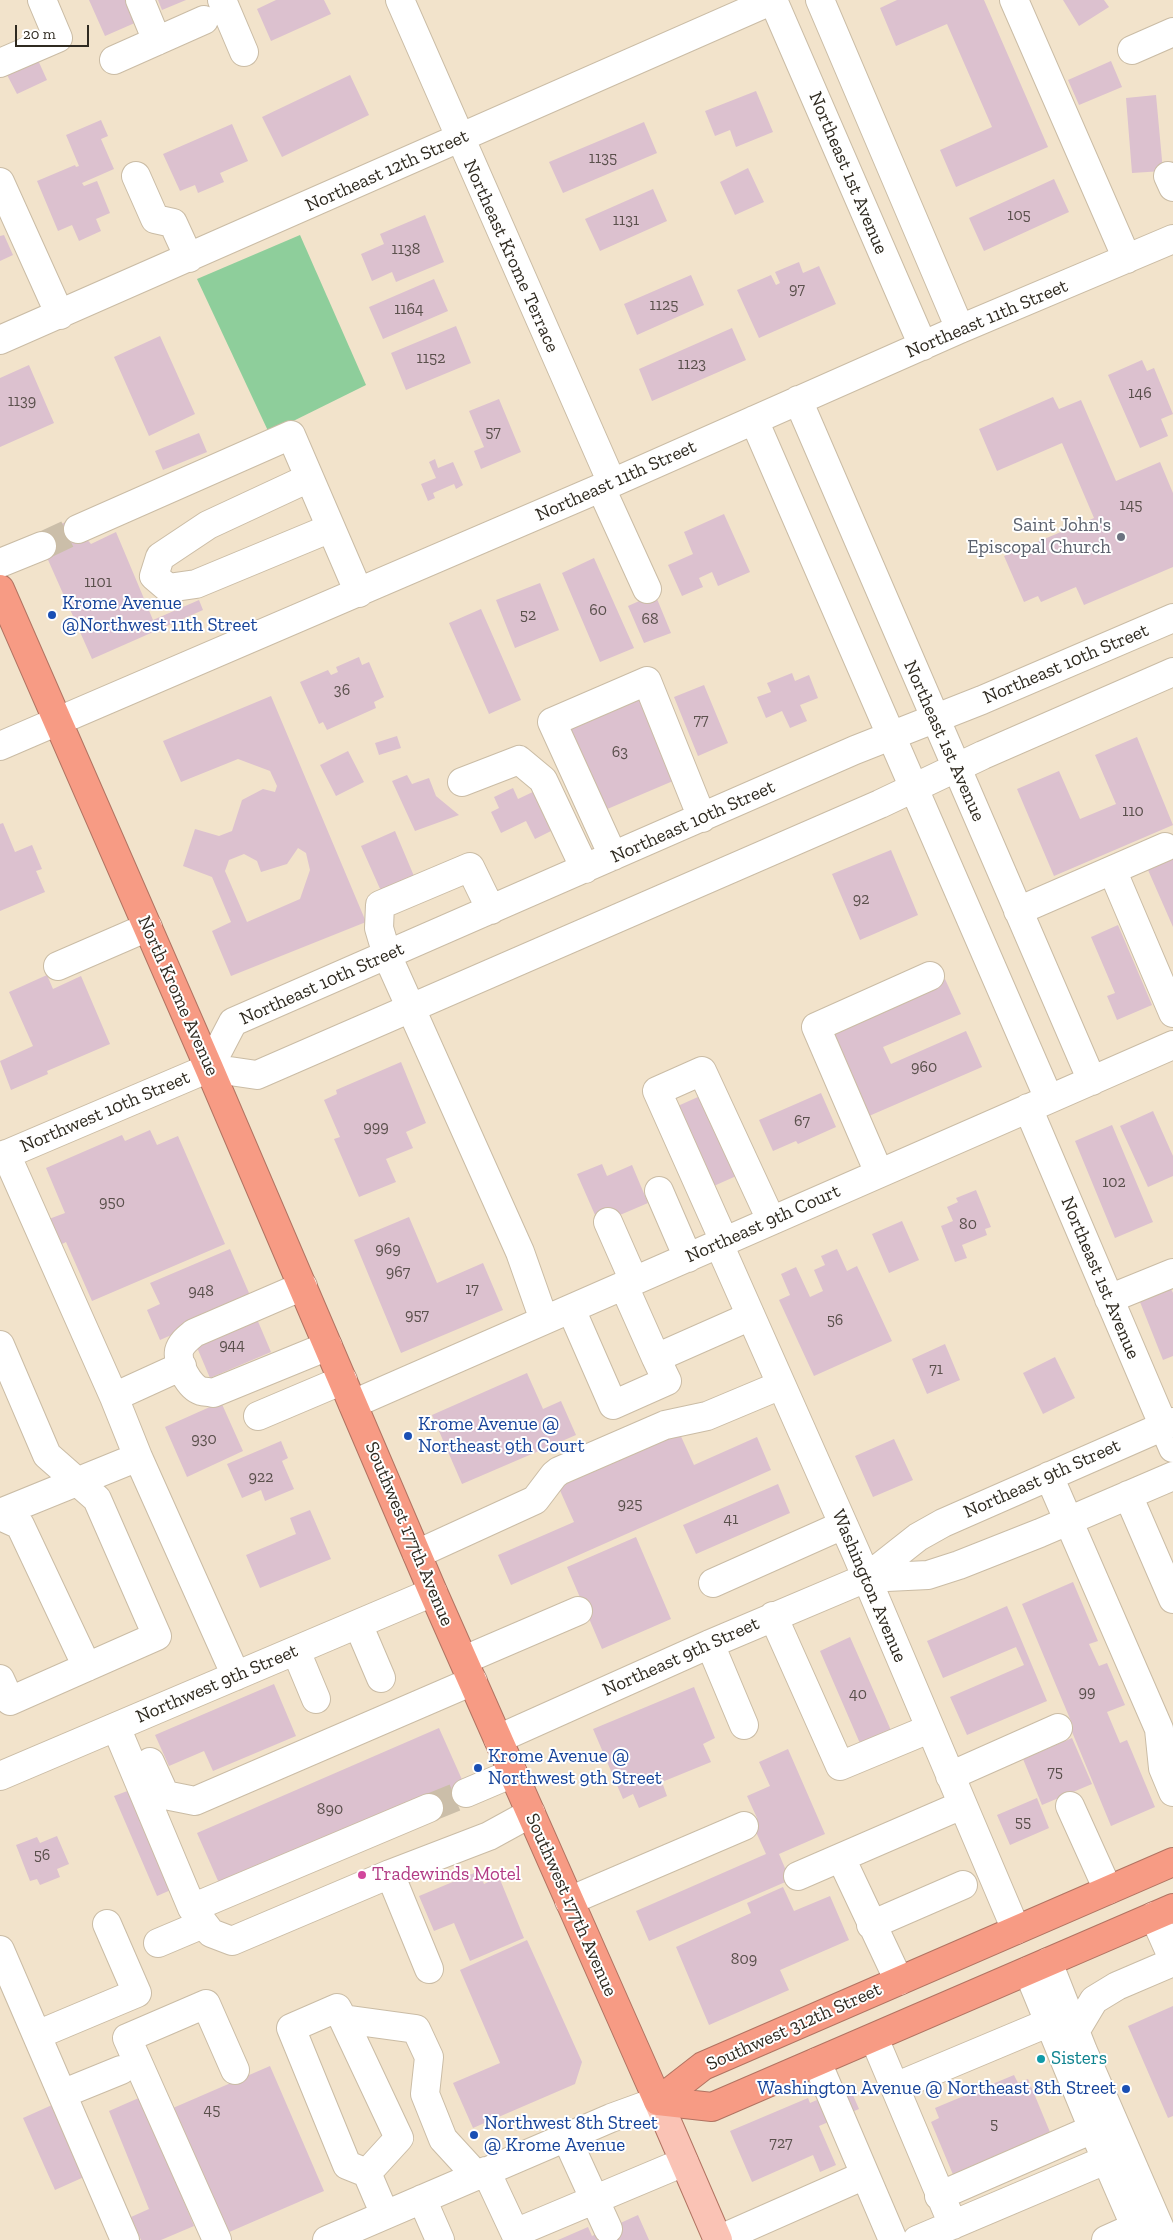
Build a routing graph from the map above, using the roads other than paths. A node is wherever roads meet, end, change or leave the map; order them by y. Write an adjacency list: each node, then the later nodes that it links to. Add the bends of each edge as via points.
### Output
1 (42, 0): 13 (street, via 58,38)
2 (140, 0): 9 (street)
3 (400, 0): 14 (street, Northeast Krome Terrace)
4 (773, 0): 14 (street, Northeast 12th Street); 23 (street, Northeast 1st Avenue)
5 (820, 0): 21 (street)
6 (1014, 0): 19 (street)
7 (223, 7): 9 (street); 11 (street)
8 (1173, 32): 10 (street)
9 (157, 41): 12 (street)
10 (1132, 50)
11 (244, 52)
12 (114, 60)
13 (0, 63)
14 (460, 139): 18 (street, Northeast 12th Street); 27 (street, Northeast Krome Terrace)
15 (136, 176): 18 (street, via 155,218 173,223)
16 (0, 182): 20 (street)
17 (1172, 241): 19 (street, Northeast 11th Street)
18 (189, 258): 20 (street, Northeast 12th Street)
19 (1127, 259): 21 (street, Northeast 11th Street)
20 (60, 315): 22 (street, Northeast 12th Street)
21 (960, 330): 23 (street, Northeast 11th Street)
22 (0, 340)
23 (923, 346): 24 (street, Northeast 11th Street)
24 (798, 400): 25 (street, Northeast 11th Street); 37 (street, Northeast 1st Avenue)
25 (754, 420): 27 (street, Northeast 11th Street); 39 (street, Northeast 1st Avenue)
26 (309, 478): 28 (street); 28 (street, via 208,525 160,557 154,576 168,588 196,584); 29 (street, via 291,435)
27 (606, 486): 33 (street, Northeast Krome Terrace); 34 (street, Northeast 11th Street)
28 (331, 528): 34 (street)
29 (78, 529)
30 (42, 546): 31 (street)
31 (0, 563)
32 (0, 589): 38 (highway, North Krome Avenue)
33 (647, 589)
34 (359, 593): 38 (street, Northeast 11th Street)
35 (1173, 618): 37 (street, Northeast 10th Street)
36 (1173, 672): 41 (street)
37 (934, 720): 39 (street, Northeast 10th Street); 41 (street, Northeast 1st Avenue)
38 (59, 722): 40 (street, Northeast 11th Street); 51 (highway, North Krome Avenue)
39 (890, 736): 43 (street, Northeast 1st Avenue); 44 (street, Northeast 10th Street)
40 (0, 746)
41 (956, 768): 43 (street); 50 (street, Northeast 1st Avenue)
42 (462, 782): 47 (street, via 519,760 543,780)
43 (913, 788): 55 (street); 60 (street, Northeast 1st Avenue)
44 (702, 818): 46 (street, Northeast 10th Street); 46 (street, via 647,681 552,722)
45 (1165, 847): 50 (street)
46 (613, 856): 47 (street, Northeast 10th Street)
47 (585, 869): 49 (street, Northeast 10th Street)
48 (1116, 879): 56 (street)
49 (491, 910): 52 (street, Northeast 10th Street); 52 (street, via 470,867 380,905 379,928)
50 (1018, 911): 59 (street, Northeast 1st Avenue)
51 (148, 927): 53 (street); 58 (highway, North Krome Avenue)
52 (387, 955): 55 (street); 58 (street, Northeast 10th Street, via 233,1022)
53 (58, 966)
54 (930, 976): 62 (street, via 816,1027)
55 (409, 1008): 58 (street, via 256,1075); 74 (street, via 520,1252)
56 (1173, 1012)
57 (1173, 1045): 59 (street, Northeast 9th Court)
58 (209, 1068): 61 (street, Northwest 10th Street); 70 (highway, North Krome Avenue)
59 (1092, 1081): 60 (street, Northeast 9th Court)
60 (1038, 1104): 62 (street, Northeast 9th Court); 71 (street, Northeast 1st Avenue)
61 (3, 1156): 81 (street)
62 (879, 1173): 64 (street, Northeast 9th Court)
63 (658, 1191): 67 (street)
64 (772, 1220): 66 (street, Northeast 9th Court); 66 (street, Washington Avenue, via 702,1071 657,1090)
65 (608, 1222): 69 (street)
66 (722, 1242): 67 (street, Northeast 9th Court); 73 (street, Washington Avenue)
67 (688, 1258): 69 (street, Northeast 9th Court)
68 (1173, 1273): 71 (street)
69 (629, 1283): 72 (street, Northeast 9th Court); 77 (street)
70 (303, 1286): 76 (highway, North Krome Avenue); 78 (street, via 194,1332 179,1352)
71 (1109, 1300): 83 (street, Northeast 1st Avenue)
72 (571, 1309): 74 (street, Northeast 9th Court); 77 (street, via 613,1405 667,1381)
73 (751, 1316): 77 (street); 79 (street, Washington Avenue)
74 (544, 1320): 80 (street, Northeast 9th Court)
75 (0, 1345): 87 (street, via 47,1455)
76 (328, 1346): 78 (street, via 213,1393 200,1391 190,1384); 80 (highway, North Krome Avenue)
77 (656, 1358)
78 (182, 1366): 81 (street)
79 (781, 1385): 91 (street, Washington Avenue); 92 (street, via 707,1416 665,1425 559,1472 535,1500)
80 (348, 1392): 82 (street, Northeast 9th Court); 92 (highway, Southwest 177th Avenue)
81 (114, 1397): 84 (street)
82 (258, 1416)
83 (1170, 1432): 85 (street, Northeast 9th Street)
84 (138, 1458): 87 (street); 104 (street)
85 (1049, 1476): 90 (street); 93 (street, Northeast 9th Street, via 942,1523 918,1537)
86 (1172, 1478): 88 (street, Northeast 9th Street)
87 (77, 1482): 89 (street); 102 (street, via 97,1499 157,1636)
88 (1128, 1495): 90 (street, Northeast 9th Street); 96 (street)
89 (0, 1515): 102 (street, via 20,1525)
90 (1068, 1521): 93 (street, Northeast 9th Street, via 928,1575); 116 (street, via 1159,1729 1163,1768)
91 (843, 1525): 93 (street, Washington Avenue); 94 (street)
92 (417, 1554): 95 (highway, Southwest 177th Avenue)
93 (866, 1578): 98 (street, Northeast 9th Street); 111 (street, Washington Avenue)
94 (713, 1583)
95 (434, 1592): 99 (street, Northwest 9th Street); 103 (highway, Southwest 177th Avenue)
96 (1173, 1599)
97 (578, 1611): 103 (street)
98 (774, 1616): 100 (street, Northeast 9th Street); 111 (street, via 840,1766)
99 (358, 1624): 101 (street, Northwest 9th Street); 105 (street)
100 (710, 1644): 109 (street); 112 (street, Northeast 9th Street)
101 (296, 1651): 104 (street, Northwest 9th Street); 107 (street)
102 (87, 1667): 106 (street, via 10,1701)
103 (468, 1671): 108 (street, via 194,1801 166,1795); 112 (highway, Southwest 177th Avenue)
104 (236, 1676): 108 (street, Northwest 9th Street)
105 (381, 1678)
106 (0, 1680)
107 (316, 1699)
108 (123, 1724): 114 (street, Northwest 9th Street); 131 (street)
109 (744, 1725)
110 (1058, 1728): 115 (street)
111 (929, 1729): 115 (street, Washington Avenue)
112 (498, 1739): 113 (highway, Southwest 177th Avenue)
113 (513, 1773): 117 (street); 121 (highway, Southwest 177th Avenue)
114 (0, 1776)
115 (950, 1776): 118 (street, Washington Avenue)
116 (1173, 1792)
117 (466, 1793)
118 (962, 1805): 123 (street); 134 (street, Washington Avenue)
119 (1070, 1806): 128 (street)
120 (429, 1808): 131 (street)
121 (531, 1813): 125 (street, via 489,1836); 129 (highway, Southwest 177th Avenue)
122 (744, 1826): 129 (street)
123 (841, 1858): 126 (street); 133 (street)
124 (1173, 1862): 128 (highway, Southwest 312th Street)
125 (390, 1874): 131 (street, via 232,1941 211,1933); 139 (street)
126 (798, 1876)
127 (963, 1885): 133 (street)
128 (1108, 1890): 134 (highway, Southwest 312th Street)
129 (569, 1901): 151 (highway, Southwest 177th Avenue)
130 (1164, 1912): 137 (street); 138 (highway)
131 (198, 1916): 135 (street)
132 (107, 1924): 144 (street, via 136,1993)
133 (871, 1925): 140 (street)
134 (1016, 1930): 140 (highway, Southwest 312th Street)
135 (158, 1943)
136 (0, 1950): 144 (street)
137 (1173, 1961): 143 (street, via 1094,2000)
138 (1038, 1966): 142 (street); 143 (street); 145 (highway)
139 (429, 1969)
140 (898, 1981): 151 (highway, Southwest 312th Street, via 703,2066)
141 (343, 2019): 156 (street, via 399,2138); 156 (street, via 337,2008 291,2028 347,2165); 157 (street, via 416,2029 429,2057 425,2094 443,2139)
142 (1050, 2022): 149 (street); 152 (street)
143 (1076, 2030): 154 (street)
144 (37, 2035): 150 (street)
145 (874, 2038): 146 (highway); 149 (street)
146 (817, 2062): 151 (highway, via 712,2107); 158 (street)
147 (121, 2070): 150 (street)
148 (235, 2070): 168 (street, via 206,2004 127,2038)
149 (894, 2087): 159 (street)
150 (62, 2094): 167 (street)
151 (658, 2101): 153 (street); 155 (main road, Southwest 177th Avenue)
152 (1093, 2129): 154 (street); 159 (street)
153 (566, 2137): 157 (street); 161 (street)
154 (1116, 2156): 163 (street); 165 (street); 174 (street)
155 (684, 2162): 161 (street); 170 (main road, Southwest 177th Avenue)
156 (367, 2173): 162 (street)
157 (481, 2173): 160 (street); 161 (street, via 515,2234)
158 (865, 2175): 170 (street); 171 (street)
159 (939, 2196): 163 (street)
160 (422, 2199): 162 (street); 169 (street)
161 (595, 2199): 164 (street)
162 (385, 2215): 166 (street)
163 (953, 2225): 172 (street)
164 (608, 2229)
165 (1138, 2233): 173 (street)
166 (336, 2238)
167 (125, 2240)
168 (217, 2240)
169 (440, 2240)
170 (718, 2240)
171 (893, 2240)
172 (917, 2240)
173 (1106, 2240)
174 (1165, 2240)

